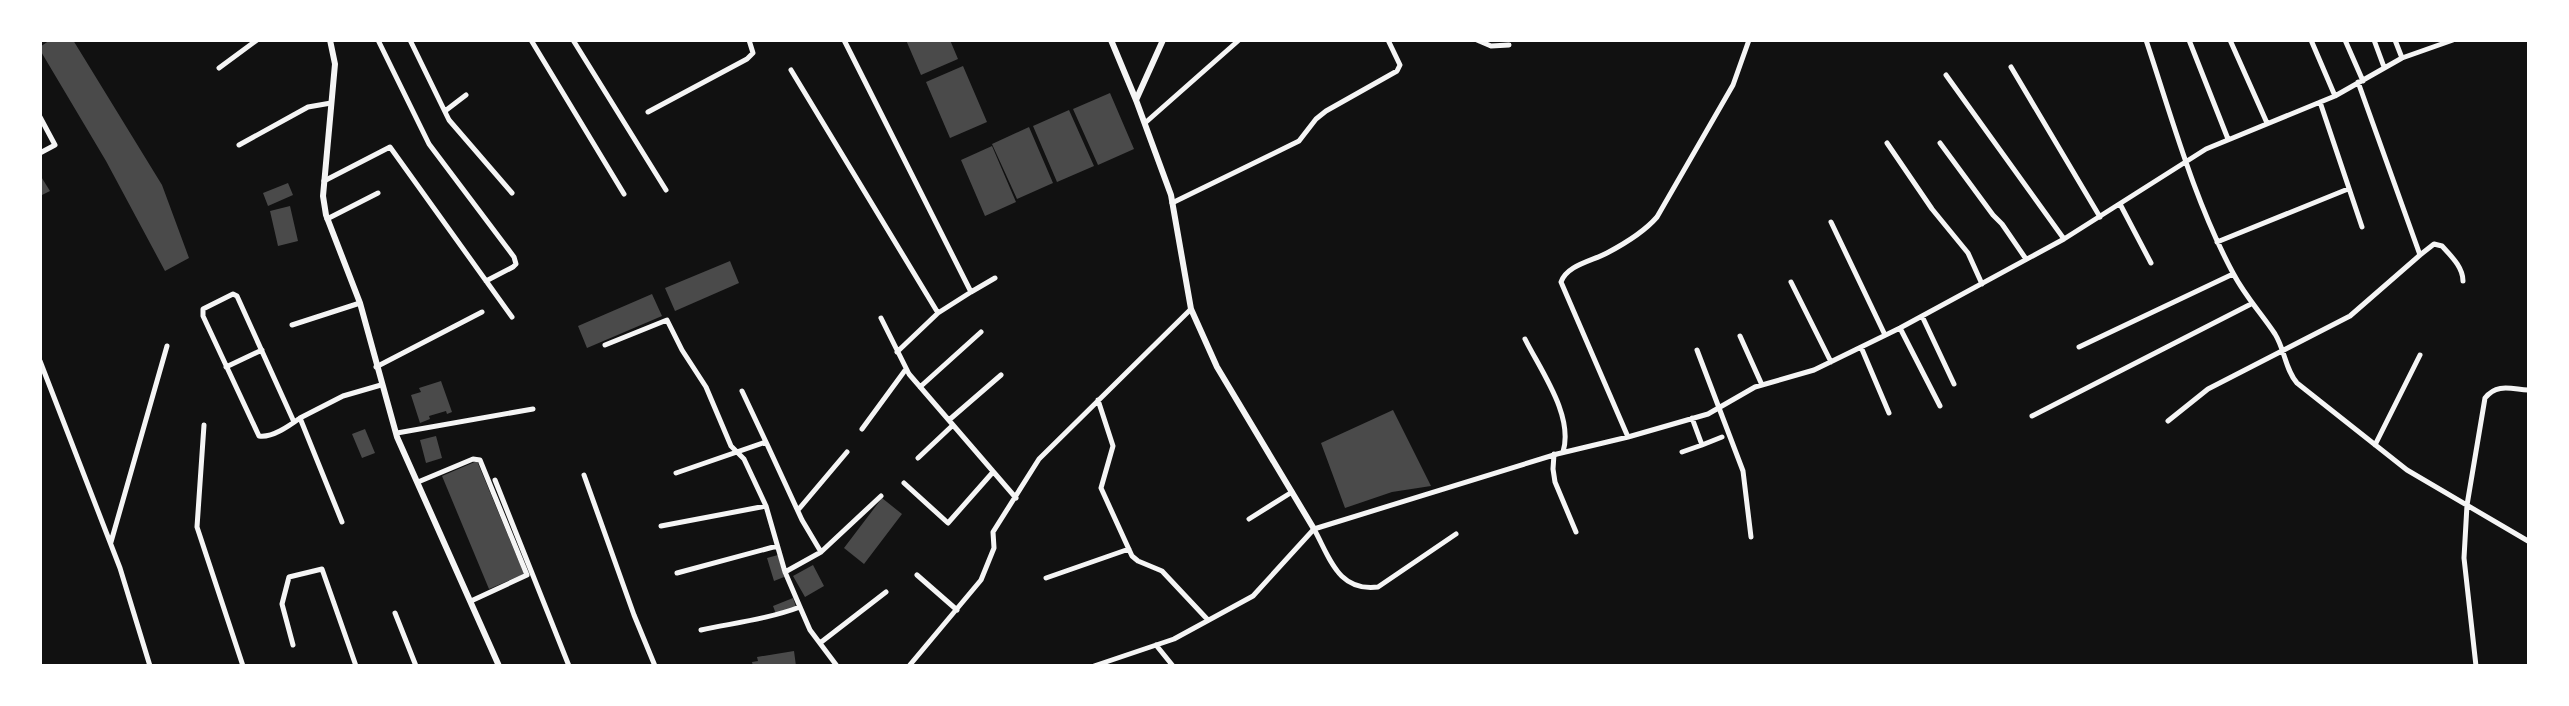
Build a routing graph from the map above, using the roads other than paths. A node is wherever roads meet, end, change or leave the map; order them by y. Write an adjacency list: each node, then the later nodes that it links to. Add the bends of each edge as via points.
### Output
1 (257, 40): 27 (street)
2 (330, 40): 35 (street, via 335,64)
3 (378, 40): 66 (street, via 429,144 514,257 513,267)
4 (410, 40): 36 (street)
5 (531, 40): 52 (street)
6 (573, 40): 49 (street)
7 (749, 40): 37 (street, via 753,53 747,59)
8 (844, 40): 70 (street)
9 (1111, 40): 33 (street)
10 (1162, 40): 33 (street)
11 (1239, 40): 39 (street)
12 (1388, 40): 53 (street, via 1400,65 1397,71 1326,111 1299,141)
13 (1477, 40): 23 (street, via 1491,46)
14 (1749, 40): 120 (street, via 1734,85 1657,217 1608,252 1568,271 1561,282)
15 (2146, 40): 46 (street)
16 (2189, 40): 41 (street)
17 (2230, 40): 40 (street)
18 (2311, 40): 32 (street)
19 (2345, 40): 30 (street)
20 (2373, 40): 26 (street)
21 (2395, 40): 24 (street)
22 (2453, 40): 24 (street)
23 (1509, 45)
24 (2402, 58): 26 (street)
25 (2011, 66): 55 (street)
26 (2384, 67): 30 (street)
27 (219, 68)
28 (791, 70): 75 (street)
29 (1946, 75): 59 (street)
30 (2360, 82): 32 (street); 61 (street)
31 (466, 95): 36 (street)
32 (2335, 96): 34 (street)
33 (1136, 100): 39 (street)
34 (2319, 102): 40 (street); 48 (street)
35 (332, 103): 44 (street, via 308,107); 47 (street)
36 (445, 111): 51 (street)
37 (648, 112)
38 (40, 117): 45 (street, via 55,145)
39 (1145, 123): 53 (street)
40 (2267, 123): 41 (street)
41 (2228, 139): 46 (street)
42 (1887, 143): 69 (street, via 1968,253)
43 (1940, 143): 62 (street)
44 (240, 145)
45 (40, 153)
46 (2187, 161): 54 (street); 60 (street)
47 (324, 181): 56 (street); 66 (street, via 390,147)
48 (2348, 189): 58 (street); 60 (street)
49 (666, 190)
50 (378, 193): 56 (street)
51 (512, 193)
52 (624, 194)
53 (1172, 203): 73 (street)
54 (2120, 204): 55 (street); 63 (street)
55 (2100, 217): 59 (street)
56 (327, 219): 71 (street)
57 (1831, 222): 82 (street)
58 (2362, 226)
59 (2064, 239): 62 (street)
60 (2217, 242): 64 (street)
61 (2420, 255): 67 (street, via 2434,244 2442,246 2463,274); 91 (street, via 2357,311)
62 (2026, 259): 69 (street)
63 (2151, 263)
64 (2233, 274): 72 (street); 88 (street)
65 (995, 278): 70 (street)
66 (486, 281): 77 (street)
67 (2463, 281)
68 (1791, 282): 95 (street)
69 (1983, 284): 76 (street)
70 (971, 292): 75 (street)
71 (360, 303): 79 (street); 97 (street)
72 (2251, 304): 91 (street); 111 (street)
73 (1191, 309): 106 (street); 137 (street, via 1218,367)
74 (482, 312): 97 (street)
75 (938, 313): 92 (street)
76 (1922, 316): 80 (street); 100 (street)
77 (512, 317)
78 (881, 318): 92 (street)
79 (292, 325)
80 (1900, 328): 82 (street); 107 (street)
81 (981, 332): 103 (street)
82 (1885, 335): 87 (street)
83 (1740, 336): 102 (street)
84 (1525, 339): 127 (street, via 1562,413 1567,441)
85 (605, 345): 125 (street, via 667,320 706,387)
86 (167, 346): 151 (street)
87 (1861, 347): 95 (street); 110 (street)
88 (2079, 347)
89 (262, 350): 96 (street); 96 (street, via 233,294 202,313); 116 (street)
90 (1697, 350): 108 (street)
91 (2284, 350): 114 (street, via 2208,389); 124 (street, via 2291,376 2297,383)
92 (897, 352): 98 (street)
93 (2420, 356): 124 (street)
94 (40, 361): 151 (street)
95 (1832, 362): 102 (street)
96 (226, 367): 116 (street, via 259,436)
97 (376, 367): 101 (street)
98 (906, 369): 103 (street); 118 (street)
99 (1001, 375): 115 (street)
100 (1954, 384)
101 (381, 385): 112 (street, via 344,396); 119 (street)
102 (1762, 385): 108 (street)
103 (920, 387): 115 (street)
104 (2529, 390): 141 (street, via 2500,388 2491,390 2485,398)
105 (742, 392): 122 (street)
106 (1098, 400): 139 (street, via 1039,459); 153 (street, via 1113,446 1101,488)
107 (1940, 406)
108 (1719, 408): 113 (street); 149 (street, via 1743,471)
109 (533, 409): 119 (street)
110 (1889, 413)
111 (2032, 416)
112 (300, 418): 116 (street); 144 (street)
113 (1692, 418): 120 (street); 123 (street)
114 (2168, 421)
115 (951, 422): 130 (street); 131 (street)
116 (294, 423)
117 (204, 425): 171 (street, via 197,527)
118 (862, 429)
119 (397, 433): 135 (street)
120 (1628, 437): 127 (street)
121 (1722, 437): 123 (street)
122 (766, 442): 125 (street); 142 (street)
123 (1702, 445): 128 (street)
124 (2375, 445): 141 (street, via 2407,470)
125 (735, 451): 132 (street); 140 (street, via 744,459)
126 (847, 452): 142 (street)
127 (1563, 452): 129 (street)
128 (1682, 452)
129 (1554, 454): 146 (street); 147 (street, via 1555,482)
130 (918, 458)
131 (993, 472): 136 (street, via 948,523); 139 (street)
132 (676, 473)
133 (584, 475): 176 (street)
134 (495, 480): 175 (street)
135 (418, 482): 160 (street); 160 (street, via 473,459 480,460 526,575)
136 (904, 483)
137 (1292, 492): 143 (street); 146 (street)
138 (881, 496): 154 (street)
139 (1016, 498): 162 (street, via 993,532 994,548 981,580)
140 (766, 506): 145 (street); 152 (street)
141 (2467, 506): 150 (street); 180 (street, via 2464,558)
142 (798, 510): 154 (street)
143 (1249, 519)
144 (342, 522)
145 (661, 526)
146 (1314, 529): 148 (street, via 1341,577 1365,589 1378,587); 164 (street, via 1253,596)
147 (1575, 532)
148 (1456, 534)
149 (1751, 537)
150 (2529, 541)
151 (110, 543): 170 (street)
152 (777, 546): 155 (street); 156 (street)
153 (1129, 549): 158 (street); 164 (street, via 1138,561 1162,571)
154 (821, 552): 155 (street)
155 (785, 572): 161 (street)
156 (677, 573)
157 (917, 575): 162 (street)
158 (1046, 578)
159 (886, 592): 166 (street)
160 (471, 601): 174 (street)
161 (800, 607): 165 (street, via 776,616); 166 (street)
162 (957, 610): 169 (street)
163 (395, 613): 173 (street)
164 (1208, 620): 168 (street)
165 (701, 630)
166 (820, 643): 177 (street)
167 (294, 645): 172 (street, via 282,604 289,577 322,569)
168 (1156, 645): 178 (street); 179 (street)
169 (910, 665)
170 (150, 666)
171 (243, 666)
172 (356, 666)
173 (416, 666)
174 (499, 666)
175 (568, 666)
176 (655, 666)
177 (837, 666)
178 (1094, 666)
179 (1173, 666)
180 (2476, 666)

